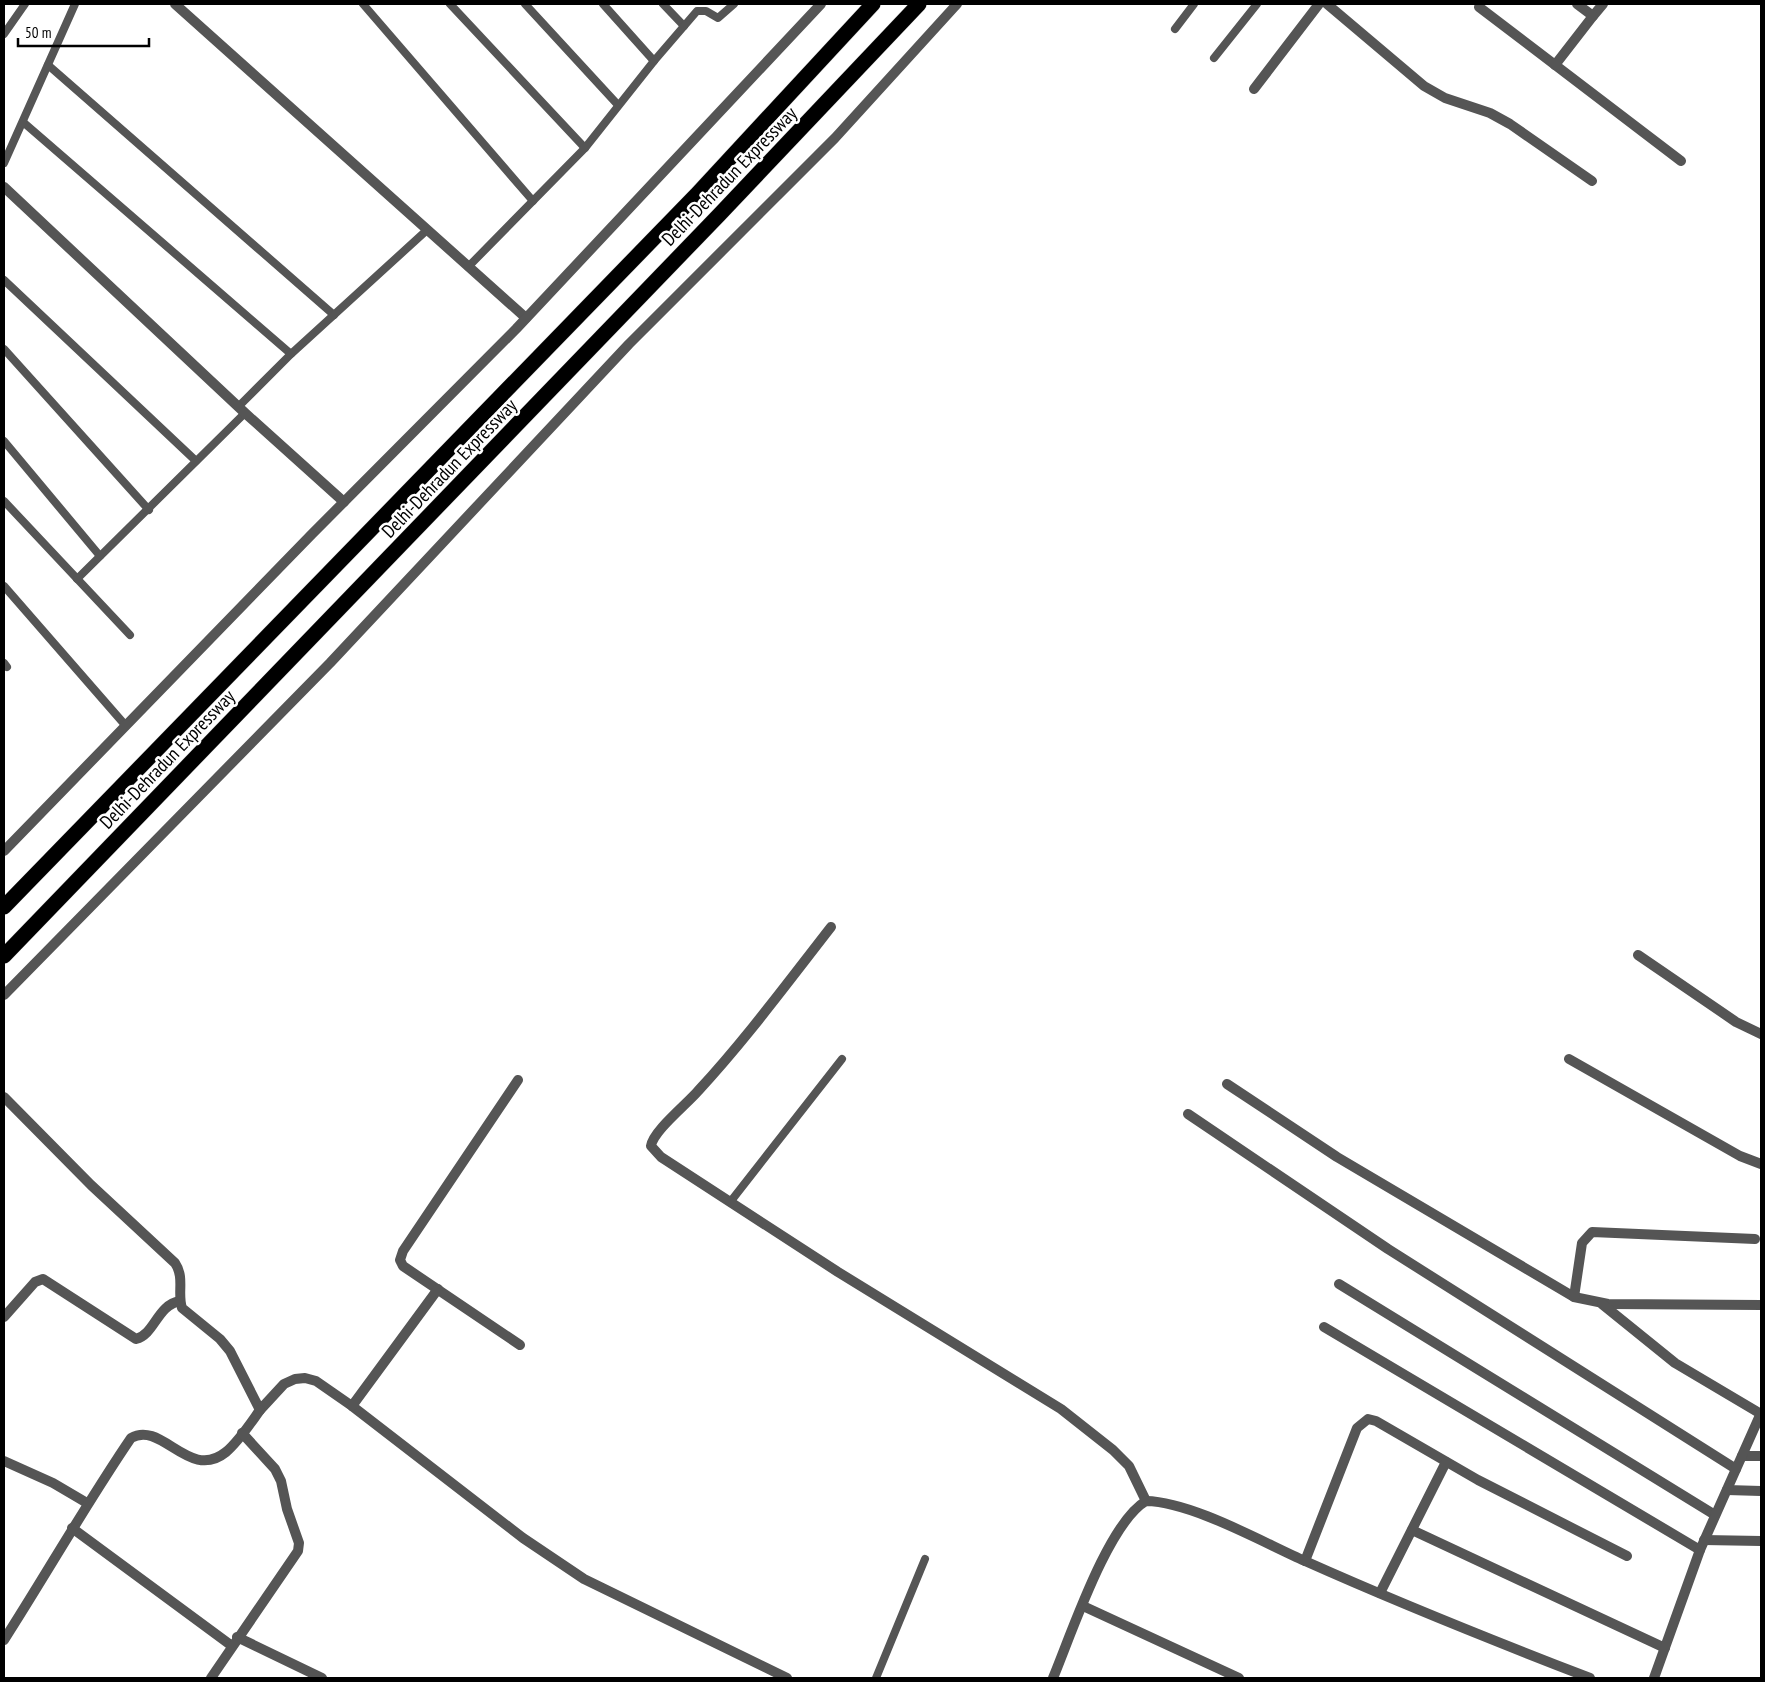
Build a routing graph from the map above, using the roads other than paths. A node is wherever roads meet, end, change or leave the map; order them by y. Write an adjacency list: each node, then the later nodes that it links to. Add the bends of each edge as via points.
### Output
1 (26, 4): 24 (lane)
2 (75, 4): 27 (lane)
3 (175, 4): 38 (street)
4 (363, 4): 37 (lane)
5 (450, 4): 32 (lane)
6 (525, 4): 30 (lane)
7 (603, 4): 26 (lane)
8 (663, 4): 22 (lane)
9 (734, 4): 22 (lane, via 718,18 706,11 697,11)
10 (821, 4): 42 (street)
11 (874, 4): 57 (highway, Delhi-Dehradun Expressway, via 690,202)
12 (919, 4): 60 (highway, Delhi-Dehradun Expressway, via 706,230)
13 (957, 4): 61 (street, via 835,138 630,344 330,663)
14 (1194, 4): 23 (lane)
15 (1257, 4): 25 (lane)
16 (1319, 4): 29 (street)
17 (1327, 4): 35 (street, via 1424,86 1510,124)
18 (1576, 4): 21 (street)
19 (1603, 4): 21 (street)
20 (1478, 7): 28 (street)
21 (1593, 16): 28 (street)
22 (684, 26): 26 (lane)
23 (1175, 29)
24 (4, 34)
25 (1214, 58)
26 (654, 61): 30 (lane)
27 (48, 65): 31 (lane); 41 (lane)
28 (1555, 65): 33 (street)
29 (1254, 89)
30 (618, 105): 32 (lane)
31 (23, 122): 34 (lane); 44 (lane)
32 (584, 148): 37 (lane)
33 (1681, 161)
34 (4, 163)
35 (1592, 181)
36 (4, 187): 45 (street)
37 (533, 201): 39 (lane)
38 (427, 230): 39 (street); 41 (lane)
39 (468, 267): 42 (street)
40 (4, 280): 47 (lane)
41 (334, 315): 44 (lane)
42 (526, 318): 49 (street)
43 (4, 349): 50 (lane)
44 (291, 354): 45 (lane)
45 (241, 410): 47 (lane); 49 (street)
46 (4, 440): 51 (lane)
47 (196, 461): 50 (lane)
48 (4, 501): 52 (lane)
49 (344, 502): 55 (street)
50 (149, 510): 51 (lane)
51 (100, 556): 52 (lane)
52 (77, 578): 54 (lane)
53 (4, 586): 55 (lane)
54 (130, 635)
55 (126, 726): 56 (street)
56 (4, 850)
57 (4, 907)
58 (831, 926): 70 (street, via 730,1054 652,1141 651,1146 661,1156)
59 (1638, 955): 62 (street, via 1736,1022)
60 (4, 956)
61 (4, 994)
62 (1761, 1034)
63 (842, 1059): 70 (lane)
64 (1569, 1059): 69 (street, via 1740,1156)
65 (518, 1080): 73 (street, via 400,1256 403,1266)
66 (1227, 1084): 74 (street, via 1336,1157)
67 (4, 1097): 75 (street, via 91,1185 175,1263 181,1277)
68 (1188, 1114): 89 (street, via 1388,1250)
69 (1761, 1164)
70 (731, 1201): 92 (street, via 838,1272 1060,1410 1129,1466)
71 (1755, 1239): 74 (street, via 1592,1232 1582,1243)
72 (1339, 1284): 94 (street)
73 (438, 1289): 80 (street); 81 (street)
74 (1574, 1297): 76 (street)
75 (180, 1301): 78 (street, via 164,1308 145,1333 136,1339 43,1278 35,1282); 82 (street, via 187,1314 220,1339 230,1351)
76 (1601, 1304): 77 (street); 83 (street, via 1675,1363)
77 (1761, 1305)
78 (4, 1317)
79 (1324, 1327): 98 (street)
80 (520, 1345)
81 (352, 1406): 82 (street, via 316,1381 295,1378 284,1384); 109 (street, via 524,1538 584,1579)
82 (260, 1410): 84 (street)
83 (1761, 1413): 85 (street)
84 (242, 1434): 93 (street, via 226,1452 203,1461 177,1451 148,1433 139,1433 131,1438); 105 (street, via 275,1469 281,1480 299,1543 294,1559)
85 (1742, 1456): 86 (street); 89 (street)
86 (1761, 1456)
87 (4, 1461): 93 (street)
88 (1446, 1462): 96 (street); 99 (street); 101 (street, via 1376,1420 1368,1419 1361,1423)
89 (1736, 1469): 90 (street)
90 (1727, 1490): 91 (street); 94 (street)
91 (1761, 1491)
92 (1146, 1501): 101 (street, via 1185,1509 1249,1534); 103 (street, via 1127,1517)
93 (87, 1503): 95 (street)
94 (1715, 1516): 98 (street)
95 (72, 1528): 104 (street); 105 (street)
96 (1412, 1530): 102 (street); 106 (street)
97 (1761, 1541): 98 (street)
98 (1702, 1545): 106 (street)
99 (1627, 1556)
100 (925, 1559): 110 (lane)
101 (1305, 1561): 102 (street)
102 (1380, 1593): 113 (street)
103 (1083, 1606): 111 (street); 112 (street)
104 (4, 1640)
105 (235, 1642): 107 (street); 108 (street)
106 (1665, 1648): 114 (street)
107 (210, 1678)
108 (322, 1678)
109 (787, 1678)
110 (876, 1678)
111 (1053, 1678)
112 (1239, 1678)
113 (1590, 1678)
114 (1654, 1678)

